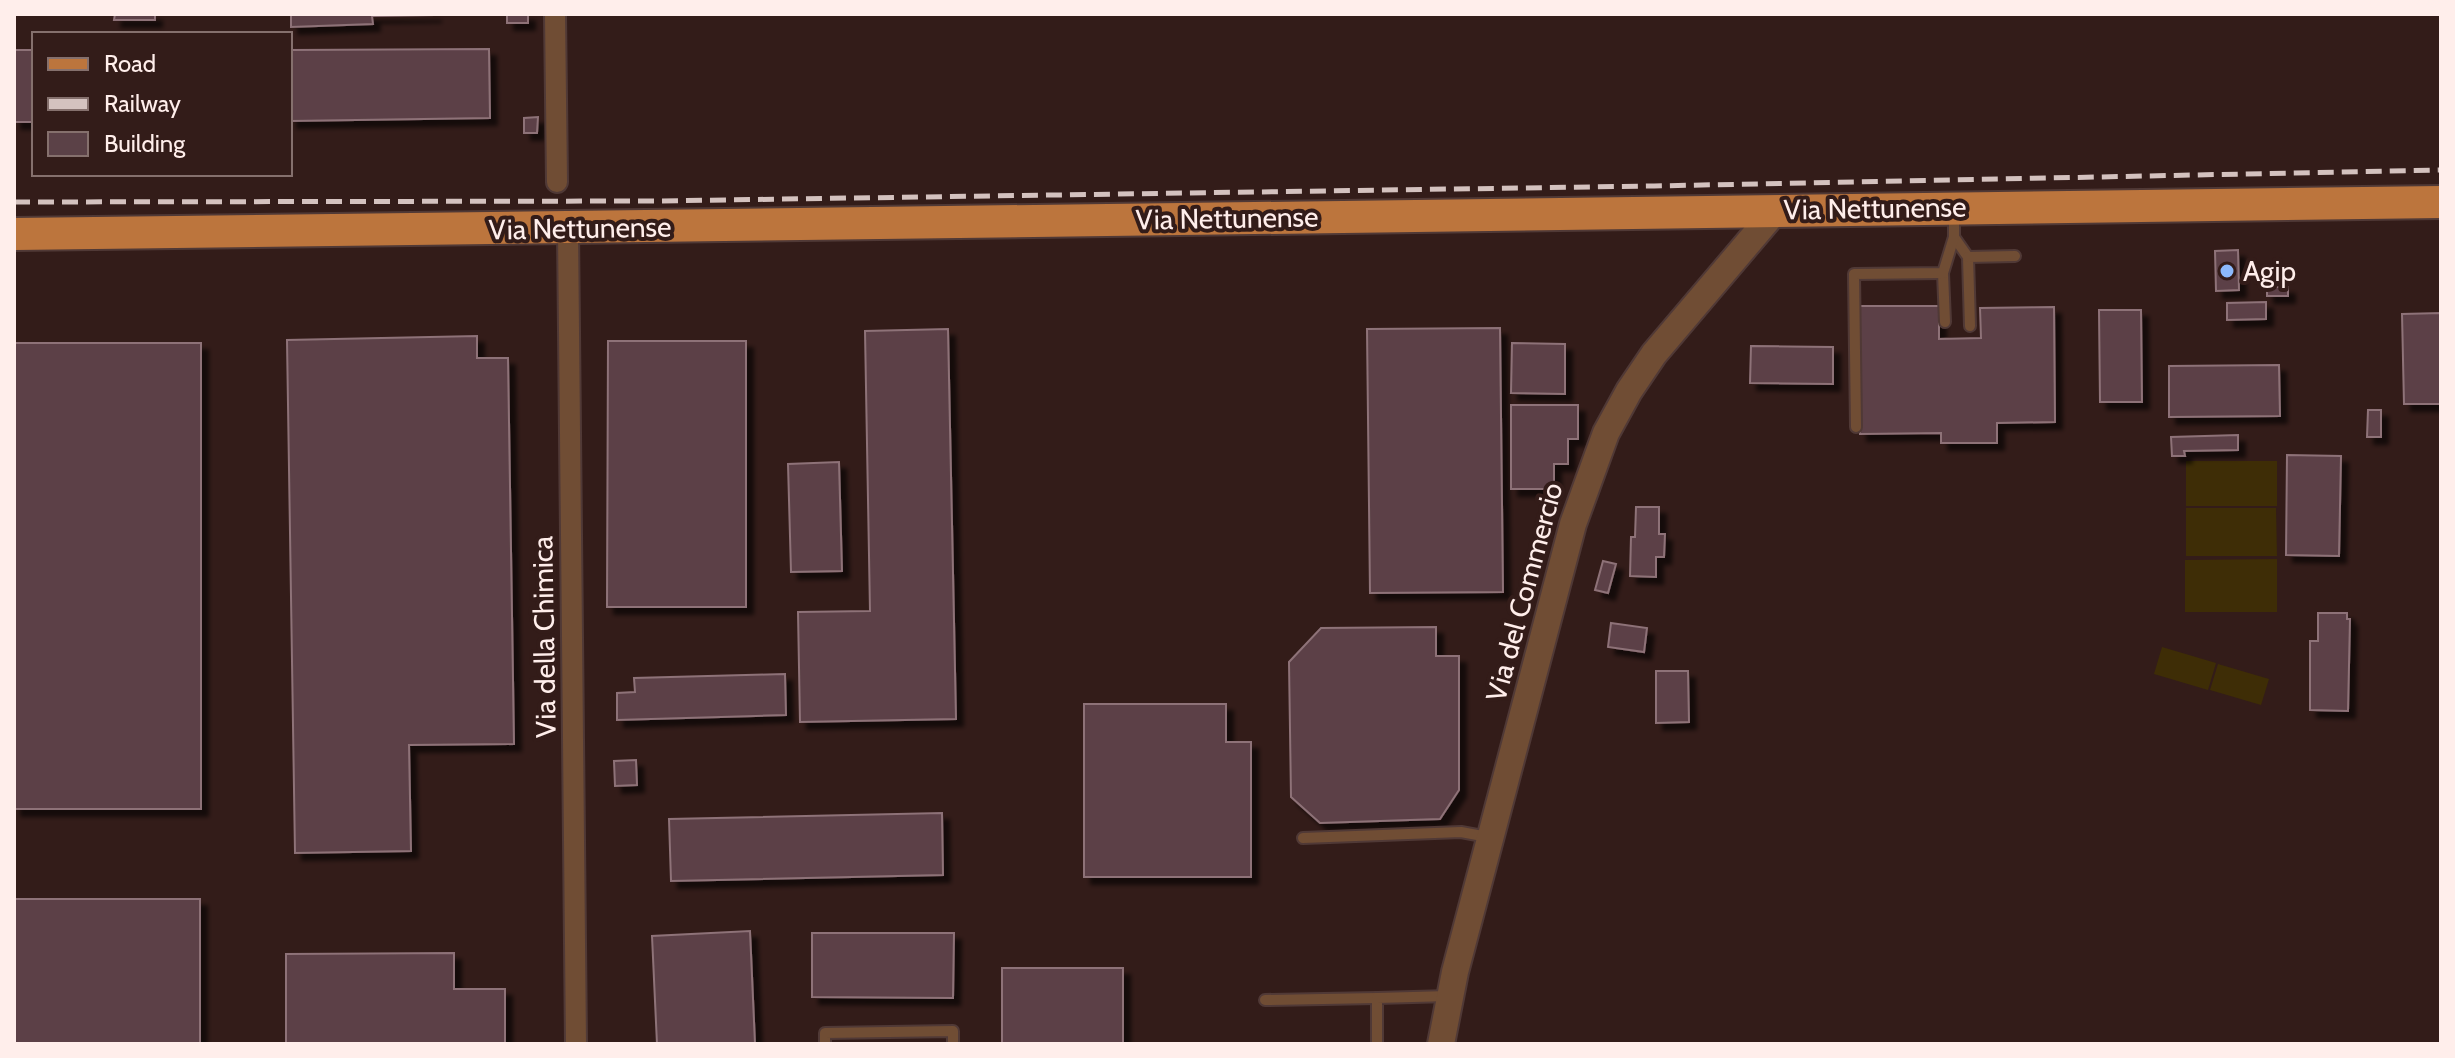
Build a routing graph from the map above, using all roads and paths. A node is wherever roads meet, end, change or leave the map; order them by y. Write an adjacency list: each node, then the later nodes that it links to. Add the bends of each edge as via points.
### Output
1 (555, 14): 2 (street)
2 (557, 182)
3 (2441, 202): 5 (main road, Via Nettunense)
4 (1777, 209): 5 (main road, Via Nettunense); 6 (main road, Via Nettunense); 14 (street, Via del Commercio, via 1654,354 1606,433 1573,524)
5 (1954, 222): 9 (lane); 10 (lane)
6 (568, 229): 7 (main road, Via Nettunense); 19 (street, Via della Chimica)
7 (14, 234)
8 (2015, 256): 9 (lane)
9 (1968, 257): 12 (lane)
10 (1943, 273): 11 (lane); 13 (lane, via 1854,274)
11 (1945, 322)
12 (1970, 326)
13 (1856, 427)
14 (1490, 837): 15 (lane, via 1461,832); 16 (street, Via del Commercio)
15 (1303, 838)
16 (1450, 996): 17 (lane); 23 (street, Via del Commercio)
17 (1377, 998): 18 (lane); 22 (lane)
18 (1265, 1000)
19 (576, 1044)
20 (825, 1044): 21 (lane, via 825,1033 953,1031)
21 (953, 1044)
22 (1377, 1044)
23 (1441, 1044)

